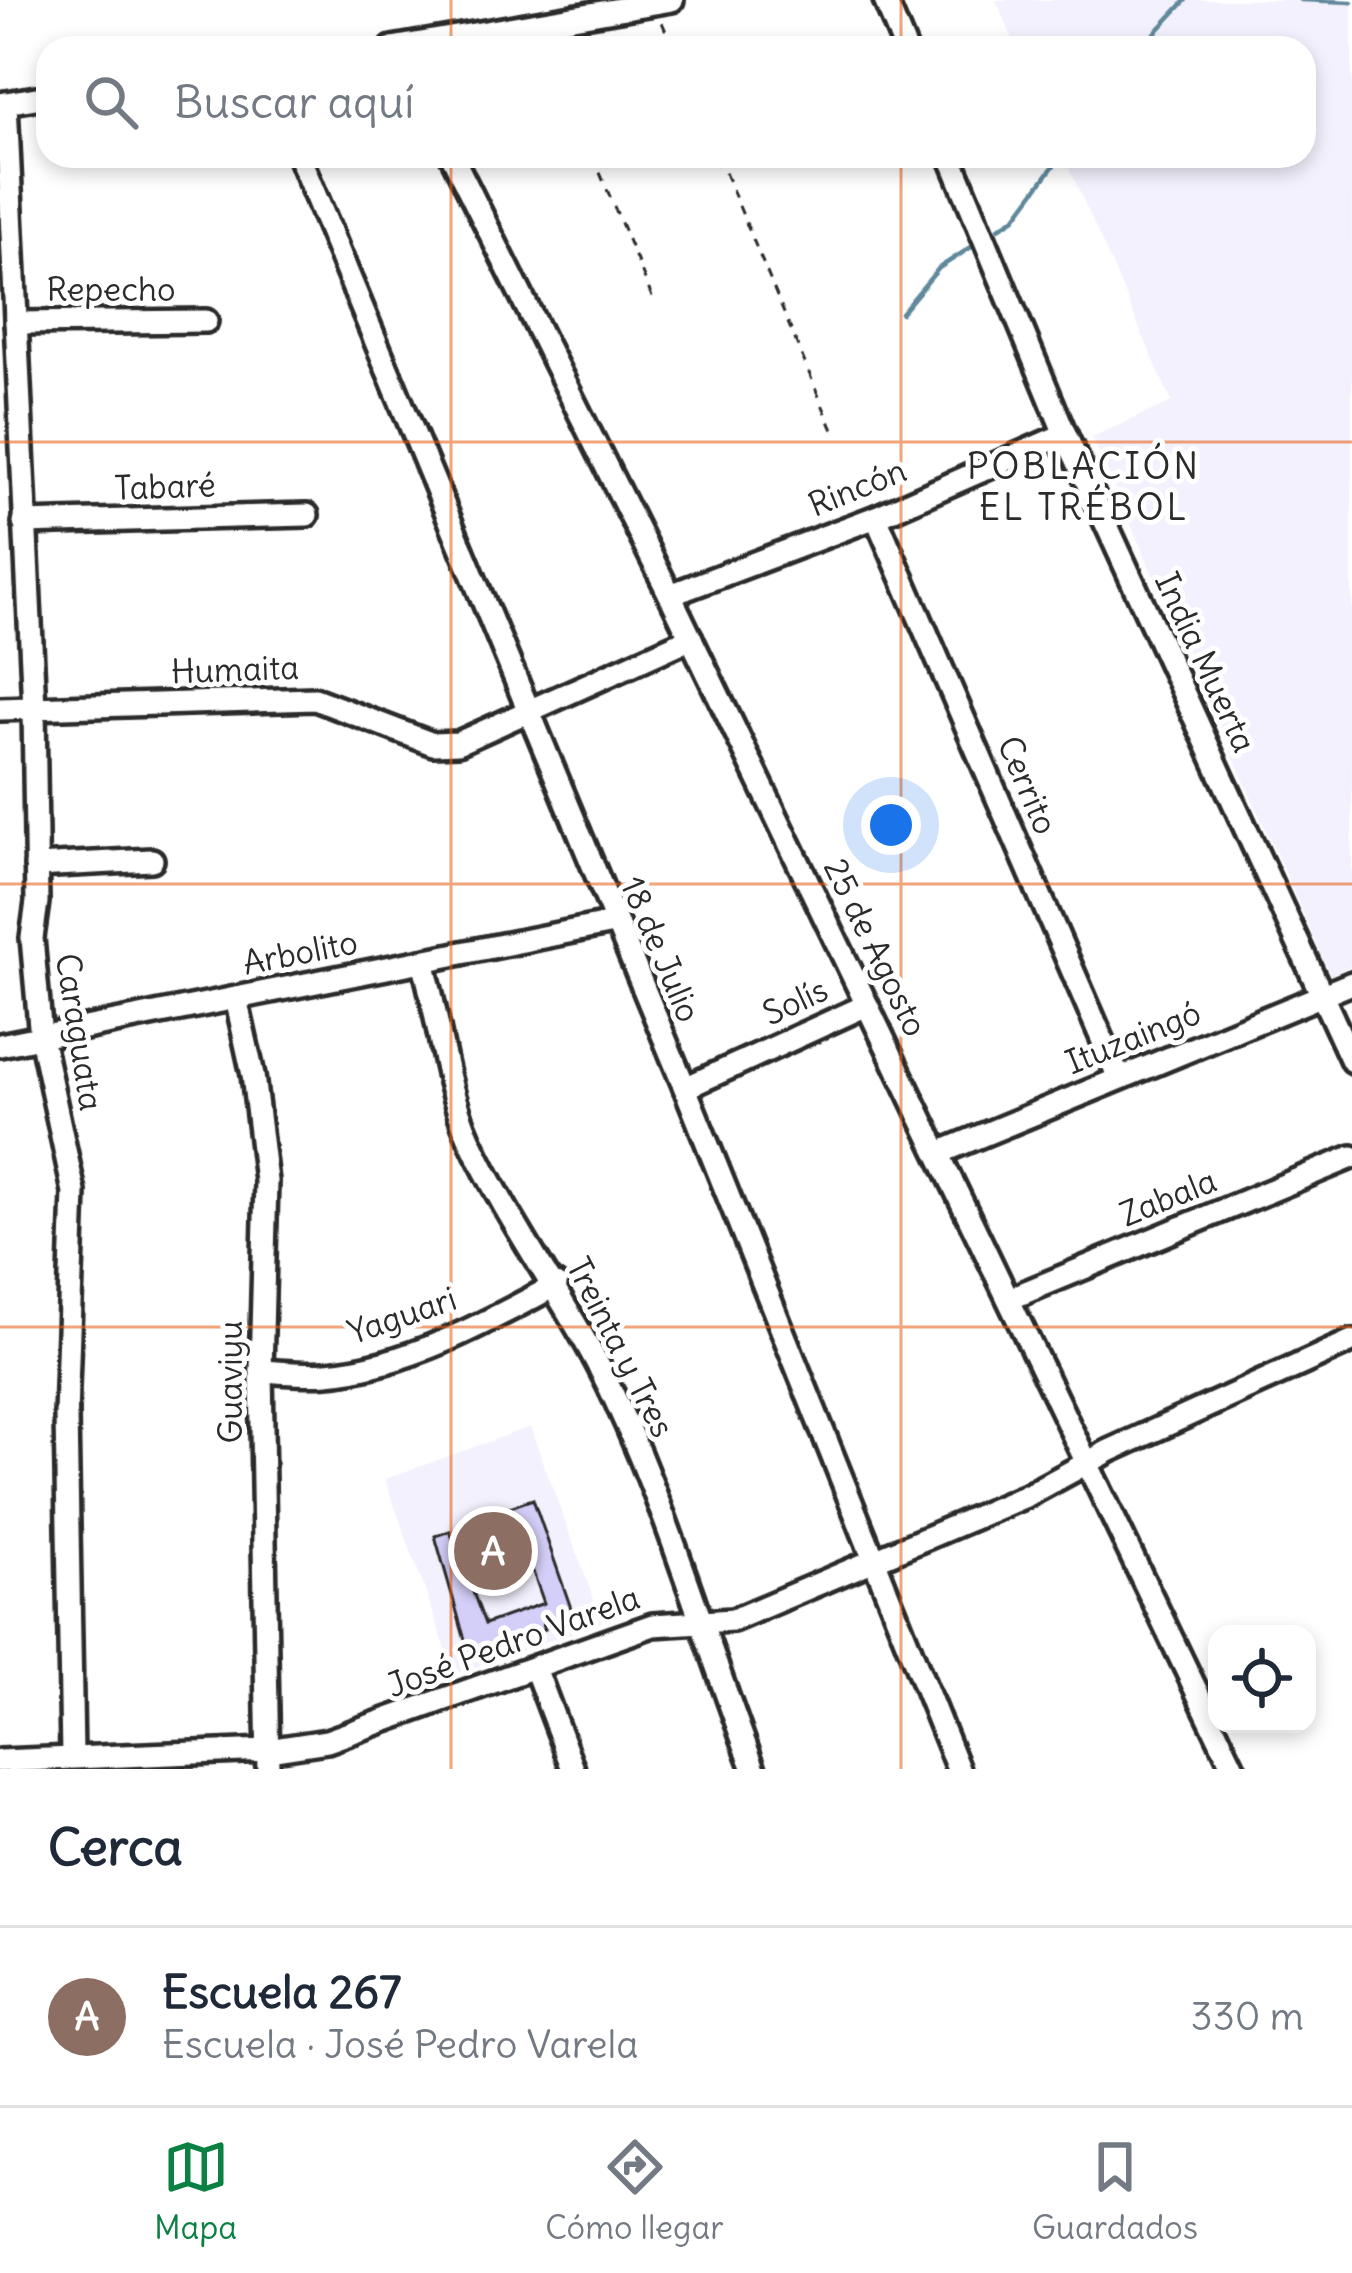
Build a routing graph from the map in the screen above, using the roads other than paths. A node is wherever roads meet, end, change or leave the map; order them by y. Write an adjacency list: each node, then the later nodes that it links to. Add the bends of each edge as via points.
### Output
1 (885, 0): 4 (street)
2 (663, 2): 3 (street)
3 (466, 36)
4 (899, 36)
5 (36, 98): 6 (street)
6 (3, 103): 11 (street, Caraguata)
7 (304, 168): 20 (street, 18 de Julio)
8 (458, 168): 16 (street, 25 de Agosto)
9 (955, 168): 12 (street, India Muerta)
10 (206, 322): 11 (street, Repecho)
11 (16, 323): 15 (street, Caraguata)
12 (1066, 434): 14 (street, Rincón); 26 (street, India Muerta)
13 (307, 515): 15 (street, Tabaré)
14 (876, 517): 16 (street, Rincón); 32 (street, Cerrito)
15 (24, 524): 18 (street, Caraguata)
16 (670, 595): 17 (street, 25 de Agosto)
17 (691, 638): 20 (street); 28 (street, 25 de Agosto)
18 (34, 708): 19 (street, Humaita); 20 (street, Humaita, via 315,699 433,744 458,743); 22 (street, Caraguata)
19 (0, 709)
20 (530, 715): 23 (street, 18 de Julio)
21 (152, 860): 22 (street)
22 (36, 866): 29 (street, Caraguata, via 32,938)
23 (613, 923): 24 (street, Arbolito); 33 (street, 18 de Julio)
24 (424, 961): 27 (street, Arbolito); 36 (street, Treinta y Tres, via 469,1137)
25 (1352, 983): 26 (street, Ituzaingó)
26 (1323, 995): 31 (street, India Muerta); 32 (street, Ituzaingó)
27 (236, 998): 29 (street, Arbolito); 39 (street, Guaviyu, via 264,1158)
28 (867, 1005): 33 (street, Solís); 34 (street, 25 de Agosto)
29 (41, 1037): 30 (street, Arbolito); 44 (street, Caraguata, via 74,1192 66,1415)
30 (0, 1045)
31 (1352, 1061)
32 (1119, 1078): 34 (street, Ituzaingó)
33 (685, 1088): 41 (street, 18 de Julio)
34 (939, 1153): 37 (street, 25 de Agosto)
35 (1352, 1157): 37 (street, Zabala)
36 (556, 1285): 39 (street, Yaguari, via 400,1355 328,1373); 42 (street, Treinta y Tres, via 651,1480)
37 (1009, 1299): 40 (street, 25 de Agosto)
38 (1352, 1341): 40 (street, José Pedro Varela)
39 (261, 1371): 45 (street, Guaviyu)
40 (1085, 1464): 41 (street, José Pedro Varela); 50 (street, 25 de Agosto)
41 (874, 1563): 42 (street, José Pedro Varela, via 733,1620); 49 (street, 18 de Julio)
42 (697, 1622): 43 (street, José Pedro Varela, via 653,1625); 48 (street, Treinta y Tres)
43 (536, 1668): 45 (street, José Pedro Varela); 47 (street)
44 (72, 1756): 45 (street, José Pedro Varela); 46 (street, José Pedro Varela)
45 (268, 1760)
46 (0, 1761)
47 (573, 1769)
48 (754, 1769)
49 (958, 1769)
50 (1234, 1769)

